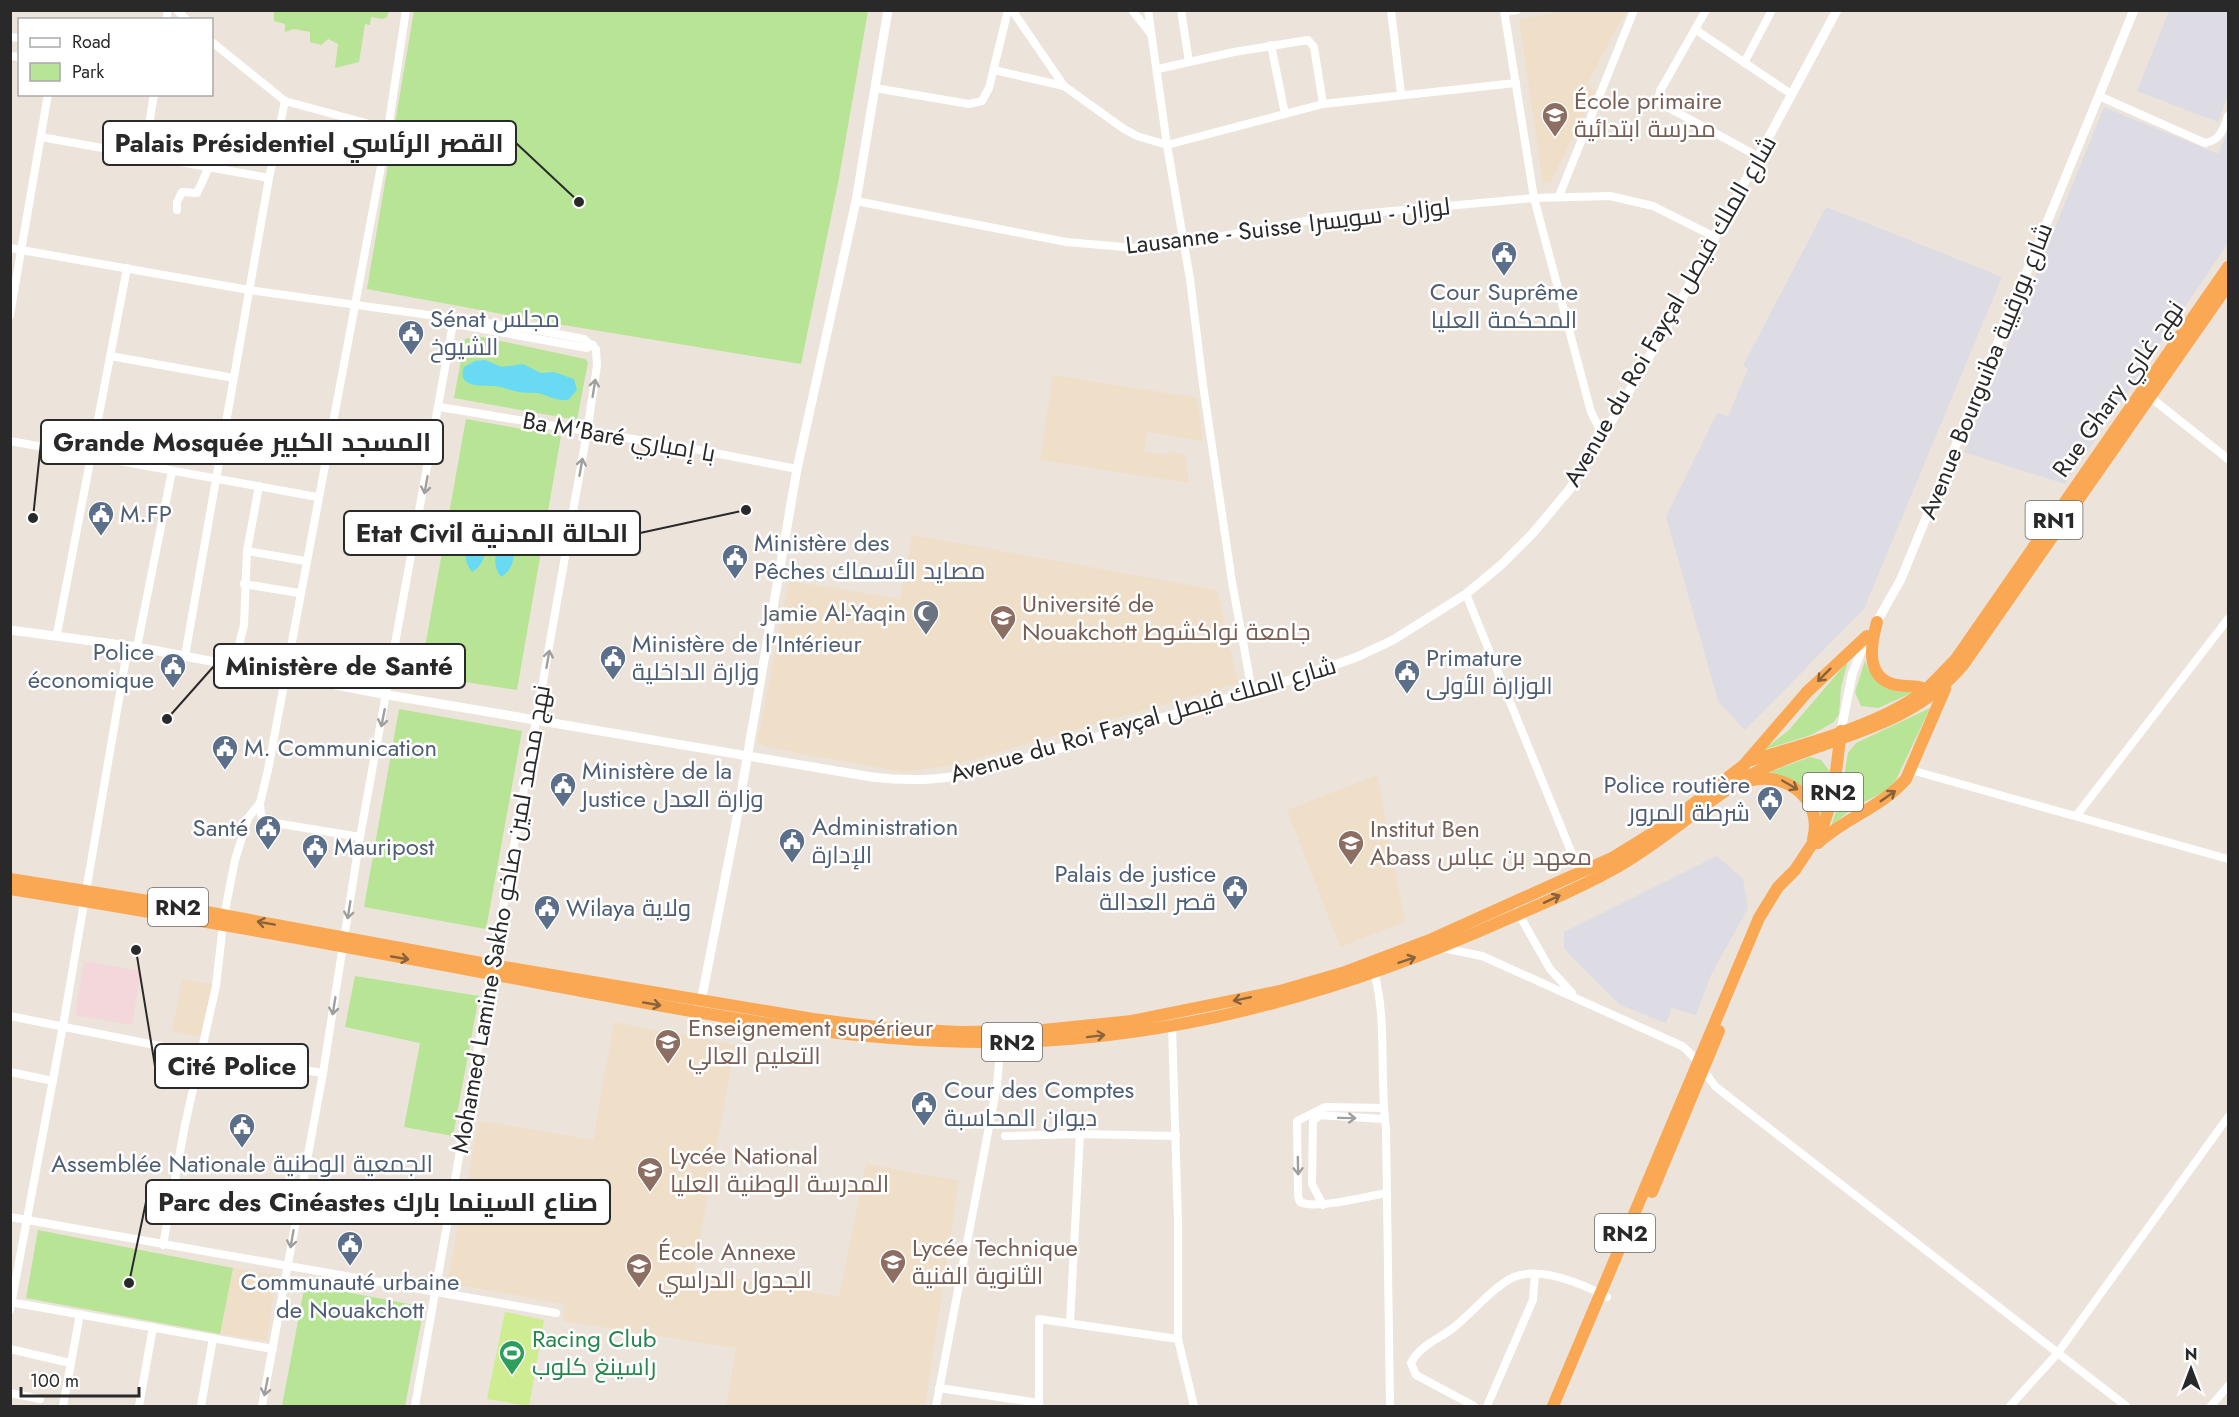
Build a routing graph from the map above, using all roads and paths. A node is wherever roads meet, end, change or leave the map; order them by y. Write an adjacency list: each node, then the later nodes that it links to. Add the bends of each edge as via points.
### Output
1 (406, 10): 35 (street)
2 (888, 10): 25 (street)
3 (1010, 10): 22 (street); 24 (street)
4 (1132, 10): 16 (street)
5 (1148, 10): 16 (street)
6 (1181, 10): 19 (street)
7 (1391, 10): 26 (street)
8 (1517, 10): 13 (street)
9 (1634, 10): 42 (street)
10 (1772, 10): 20 (street)
11 (1837, 10): 27 (street, Avenue du Roi Fayçal شارع الملك فيصل)
12 (2134, 10): 30 (street, Avenue Bourguiba شارع بورقيبة)
13 (1505, 11): 23 (street)
14 (1703, 12): 15 (street)
15 (1696, 30): 20 (street); 39 (street, via 1660,91 1658,102)
16 (1152, 35): 21 (street)
17 (213, 43): 31 (street)
18 (1270, 45): 19 (street); 32 (street, via 1303,39 1312,42); 33 (street)
19 (1189, 62): 21 (street)
20 (1744, 63): 27 (street)
21 (1158, 69): 37 (street)
22 (994, 70): 24 (street); 25 (street, via 986,96 977,104)
23 (1516, 83): 26 (street); 43 (street)
24 (1064, 86): 37 (street, via 1130,133)
25 (875, 88): 44 (street)
26 (1401, 94): 32 (street)
27 (1791, 94): 39 (street, Avenue du Roi Fayçal شارع الملك فيصل)
28 (48, 96): 36 (street)
29 (154, 96): 38 (street)
30 (2099, 96): 34 (street, via 2205,143 2220,137); 77 (street, Avenue Bourguiba شارع بورقيبة, via 1901,579)
31 (285, 101): 35 (street); 41 (street)
32 (1323, 104): 33 (street)
33 (1285, 114): 37 (street)
34 (2229, 116)
35 (388, 129): 54 (street)
36 (41, 137): 38 (street); 49 (street)
37 (1167, 145): 47 (street)
38 (144, 155): 40 (street)
39 (1759, 157): 46 (street, Avenue du Roi Fayçal شارع الملك فيصل)
40 (209, 167): 41 (street); 45 (street, via 197,193 182,192)
41 (269, 178): 53 (street)
42 (1559, 196): 43 (street, Lausanne - Suisse لوزان - سويسرا); 46 (street, Lausanne - Suisse لوزان - سويسرا, via 1631,199)
43 (1534, 198): 47 (street, Lausanne - Suisse لوزان - سويسرا, via 1327,217); 62 (street, via 1592,412)
44 (856, 201): 47 (street, Lausanne - Suisse لوزان - سويسرا, via 1101,247); 66 (street)
45 (177, 210)
46 (1715, 237): 62 (street, Avenue du Roi Fayçal شارع الملك فيصل)
47 (1184, 243): 86 (street, via 1232,582)
48 (10, 248): 49 (street)
49 (22, 250): 51 (street); 55 (street)
50 (2229, 267): 87 (highway, Rue Ghary نهج غاري / RN1)
51 (127, 268): 53 (street); 57 (street)
52 (2229, 285): 59 (highway, Rue Ghary نهج غاري / RN1)
53 (249, 290): 54 (street); 58 (street)
54 (354, 304): 56 (street); 70 (street)
55 (10, 315)
56 (453, 322): 60 (street); 61 (street, Mohamed Lamine Sakho نهج محمد لمين صاخو, one-way to 56, via 598,360 593,345 587,348)
57 (110, 356): 58 (street); 64 (street)
58 (234, 378): 68 (street)
59 (2150, 397): 65 (street); 85 (highway, Rue Ghary نهج غاري / RN1)
60 (440, 407): 61 (street, Ba M'Baré با إمباري); 88 (street, one-way to 88)
61 (587, 432): 66 (street, Ba M'Baré با إمباري); 90 (street, Mohamed Lamine Sakho نهج محمد لمين صاخو, one-way to 61)
62 (1603, 436): 75 (street, Avenue du Roi Fayçal شارع الملك فيصل, via 1546,519 1502,565)
63 (10, 441): 64 (street)
64 (91, 456): 67 (street); 79 (street)
65 (2229, 459)
66 (797, 469): 92 (street)
67 (172, 471): 68 (street); 81 (street)
68 (216, 478): 69 (street); 82 (street)
69 (258, 486): 70 (street); 71 (street)
70 (317, 497): 72 (street)
71 (247, 551): 72 (street); 73 (street)
72 (305, 561): 74 (street)
73 (244, 584): 74 (street); 83 (street, via 244,625)
74 (299, 593): 84 (street)
75 (1466, 594): 86 (street, Avenue du Roi Fayçal شارع الملك فيصل, via 1393,640 1357,657); 102 (street)
76 (2229, 619): 97 (street)
77 (1877, 622): 80 (street, Avenue Bourguiba شارع بورقيبة); 87 (highway, via 1871,651 1876,670 1892,684)
78 (10, 630): 79 (street, Avenue du Roi Fayçal شارع الملك فيصل)
79 (57, 634): 81 (street, Avenue du Roi Fayçal شارع الملك فيصل)
80 (1867, 636): 91 (street, Avenue Bourguiba شارع بورقيبة, via 1852,675); 93 (highway, one-way to 93, via 1807,692)
81 (133, 646): 82 (street, Avenue du Roi Fayçal شارع الملك فيصل); 104 (street)
82 (185, 656): 83 (street, Avenue du Roi Fayçal شارع الملك فيصل)
83 (234, 665): 84 (street, Avenue du Roi Fayçal شارع الملك فيصل)
84 (284, 674): 88 (street, Avenue du Roi Fayçal شارع الملك فيصل); 96 (street)
85 (1950, 681): 87 (highway, Rue Ghary نهج غاري / RN1); 89 (highway, RN2)
86 (1252, 691): 92 (street, Avenue du Roi Fayçal شارع الملك فيصل, via 990,769 939,780 872,777)
87 (1929, 693): 89 (highway); 91 (highway, Rue Ghary نهج غاري / RN1, via 1896,717)
88 (388, 695): 90 (street, Avenue du Roi Fayçal شارع الملك فيصل); 98 (street, one-way to 98)
89 (1934, 710): 94 (highway, RN2)
90 (537, 720): 92 (street, Avenue du Roi Fayçal شارع الملك فيصل); 111 (street, Mohamed Lamine Sakho نهج محمد لمين صاخو)
91 (1841, 736): 93 (highway, RN2); 95 (highway, RN2, via 1759,770); 99 (highway, RN2, via 1829,812)
92 (746, 756): 113 (street)
93 (1748, 761): 102 (highway, RN2, via 1666,824)
94 (1911, 770): 97 (street); 99 (highway, RN2, one-way to 94, via 1841,824 1896,791)
95 (1734, 785): 99 (highway, one-way to 99, via 1764,778 1781,780 1796,788 1808,800 1814,816 1815,833); 102 (highway, RN2, via 1620,866)
96 (260, 803): 98 (street, via 261,816 269,822); 106 (street, via 242,832)
97 (2076, 816): 100 (street)
98 (360, 837): 108 (street, one-way to 108)
99 (1808, 852): 119 (highway, RN2, via 1778,887 1759,918)
100 (2229, 859)
101 (10, 879): 104 (highway, RN2)
102 (1582, 879): 105 (highway, RN2)
103 (10, 889): 104 (highway, RN2)
104 (85, 895): 106 (highway, RN2); 116 (street)
105 (1516, 909): 107 (highway, RN2); 109 (highway, RN2); 112 (street, via 1550,969)
106 (223, 921): 108 (highway, RN2); 118 (street, via 216,986)
107 (1432, 939): 109 (street); 110 (highway, RN2)
108 (343, 942): 111 (highway, RN2); 121 (street, one-way to 121)
109 (1442, 948): 110 (highway, RN2, one-way to 109); 112 (street, via 1482,956)
110 (1372, 967): 115 (highway, RN2, via 1284,1000); 117 (highway, RN2, one-way to 117, via 1172,1014); 123 (street, via 1380,995)
111 (492, 969): 113 (highway, RN2); 138 (street, Mohamed Lamine Sakho نهج محمد لمين صاخو)
112 (1575, 996): 119 (street, via 1672,1040)
113 (698, 1006): 117 (highway, RN2)
114 (10, 1016): 116 (street)
115 (1172, 1025): 117 (highway, RN2, one-way to 115, via 1089,1037); 130 (street)
116 (63, 1026): 118 (street); 122 (street)
117 (1001, 1037): 152 (street, via 996,1085)
118 (201, 1054): 121 (street); 135 (street)
119 (1701, 1066): 139 (highway, RN2); 149 (street, via 1716,1087)
120 (10, 1072): 122 (street)
121 (323, 1073): 136 (street, one-way to 136)
122 (53, 1081): 134 (street)
123 (1384, 1108): 124 (street, via 1325,1107); 127 (street)
124 (1309, 1113): 125 (street); 132 (street, one-way to 132, via 1297,1121 1298,1196 1306,1205)
125 (1319, 1116): 127 (street, one-way to 127); 132 (street, via 1313,1121 1312,1184)
126 (2229, 1117): 149 (street)
127 (1385, 1119): 131 (street)
128 (1080, 1134): 129 (street); 130 (street); 143 (street)
129 (1005, 1136)
130 (1176, 1136): 146 (street)
131 (1387, 1193): 132 (street); 163 (street)
132 (1323, 1205)
133 (10, 1217): 134 (street)
134 (26, 1220): 135 (street); 140 (street)
135 (163, 1245): 136 (street)
136 (287, 1268): 138 (street); 147 (street)
137 (1535, 1275): 139 (street); 164 (street, via 1515,1277 1504,1283 1411,1363 1416,1375); 165 (street, via 1533,1300)
138 (434, 1292): 141 (street); 160 (street, Mohamed Lamine Sakho نهج محمد لمين صاخو)
139 (1604, 1295): 166 (highway, RN2); 167 (highway, RN2)
140 (11, 1305): 142 (street)
141 (556, 1313)
142 (80, 1314): 144 (street); 150 (street)
143 (1070, 1323): 146 (street); 155 (street, via 1039,1319)
144 (153, 1327): 145 (street); 157 (street)
145 (213, 1338): 147 (street); 158 (street)
146 (1178, 1339): 162 (street)
147 (273, 1349): 159 (street, one-way to 159)
148 (10, 1350): 150 (street)
149 (2057, 1354): 168 (street); 169 (street)
150 (70, 1363): 156 (street)
151 (2229, 1386): 170 (street)
152 (939, 1388): 155 (street); 161 (street)
153 (10, 1393): 154 (street)
154 (40, 1399)
155 (1039, 1405)
156 (63, 1407)
157 (139, 1407)
158 (201, 1407)
159 (262, 1407)
160 (415, 1407)
161 (936, 1407)
162 (1194, 1407)
163 (1390, 1407)
164 (1474, 1407)
165 (1487, 1407)
166 (1553, 1407)
167 (1562, 1407)
168 (2010, 1407)
169 (2126, 1407)
170 (2211, 1407)

